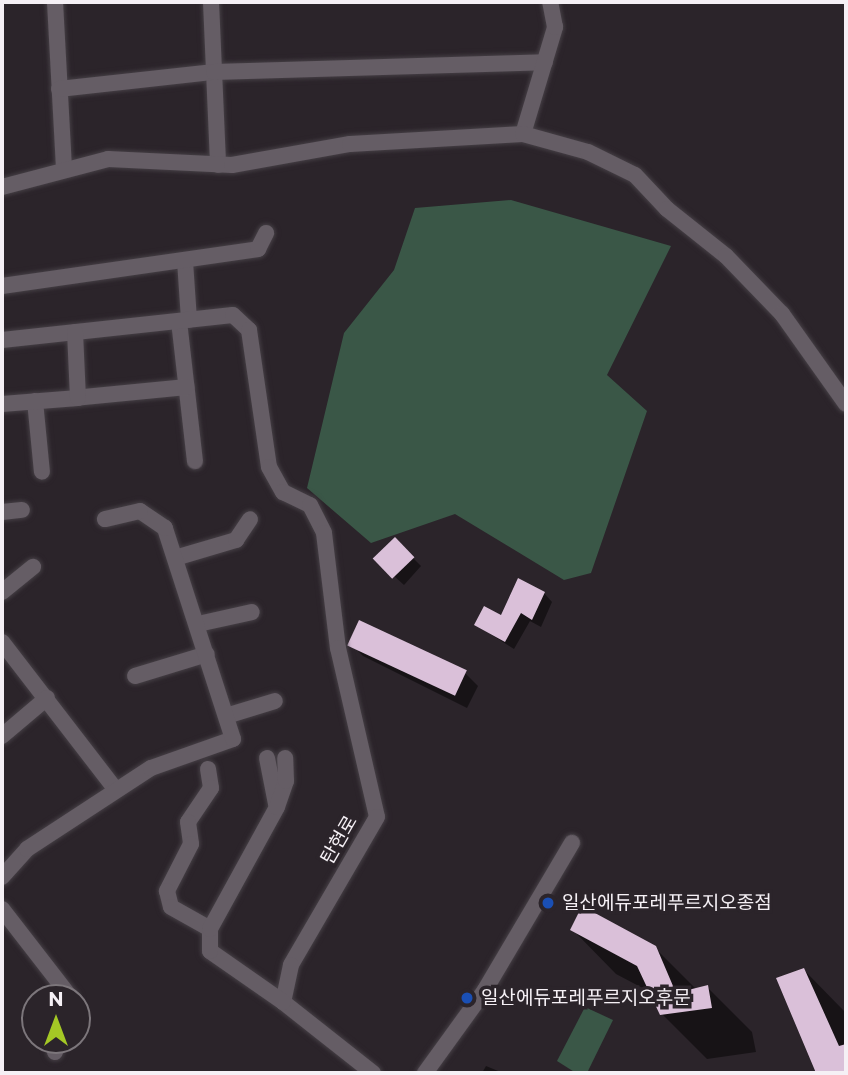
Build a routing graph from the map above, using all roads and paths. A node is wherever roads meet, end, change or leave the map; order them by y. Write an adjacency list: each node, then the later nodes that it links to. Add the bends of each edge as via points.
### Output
1 (55, 2): 6 (street)
2 (211, 2): 5 (street)
3 (550, 2): 4 (street, via 555,27)
4 (545, 62): 5 (street); 7 (street)
5 (214, 72): 6 (street); 8 (street)
6 (60, 89): 9 (street)
7 (523, 134): 8 (street, via 350,145 266,162); 21 (street, via 588,152 635,175 667,209 726,256 782,314)
8 (218, 164): 9 (street, via 138,158)
9 (64, 170): 10 (street)
10 (2, 187)
11 (267, 233): 12 (street, via 258,249)
12 (185, 261): 13 (street); 14 (street)
13 (2, 286)
14 (184, 321): 15 (street); 17 (street); 50 (street, 탄현로, via 233,315 249,330 269,467 283,492 310,505 324,533 338,648 377,817 291,965)
15 (75, 332): 16 (street); 18 (street, via 78,398)
16 (2, 340)
17 (186, 387): 18 (street); 22 (street)
18 (74, 398): 19 (street)
19 (35, 401): 20 (street); 23 (street)
20 (2, 404)
21 (846, 404)
22 (195, 461)
23 (42, 472)
24 (22, 510): 25 (street)
25 (2, 512)
26 (105, 519): 28 (street, via 140,511 165,528)
27 (250, 519): 28 (street, via 236,540)
28 (175, 558): 32 (street)
29 (33, 567): 30 (street)
30 (2, 592)
31 (252, 612): 32 (street)
32 (198, 624): 34 (street)
33 (5, 653): 36 (street)
34 (207, 653): 35 (street); 38 (street)
35 (135, 676)
36 (47, 698): 39 (street); 43 (street)
37 (275, 701): 38 (street)
38 (226, 716): 43 (street, via 233,739 151,768)
39 (2, 736)
40 (267, 758): 44 (street)
41 (285, 758): 44 (street, via 286,781)
42 (208, 769): 48 (street, via 211,788 188,822 191,844 167,891 171,907)
43 (116, 790): 46 (street, via 27,849)
44 (277, 807): 48 (street)
45 (572, 843): 52 (street, via 485,990)
46 (3, 873)
47 (2, 909): 49 (street)
48 (210, 929): 50 (street, via 210,951)
49 (60, 984)
50 (283, 1002): 51 (street)
51 (373, 1073)
52 (425, 1073)

